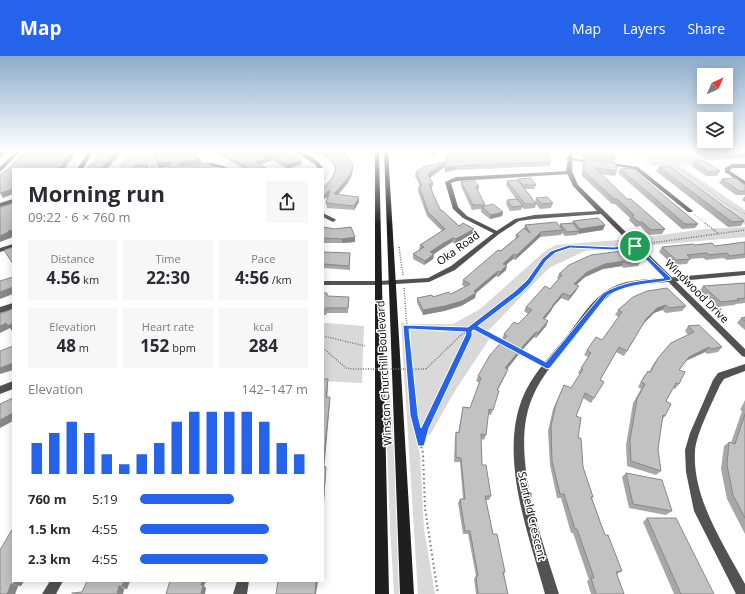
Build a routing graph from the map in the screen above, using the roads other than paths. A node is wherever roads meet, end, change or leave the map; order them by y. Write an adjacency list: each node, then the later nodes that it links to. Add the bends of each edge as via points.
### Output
1 (377, 175): 20 (main road, Winston Churchill Boulevard)
2 (387, 175): 21 (main road, Winston Churchill Boulevard)
3 (529, 175): 14 (street, via 456,179 448,182 454,208 465,217)
4 (570, 175): 11 (street, Windwood Drive, via 576,186)
5 (645, 175): 10 (street)
6 (733, 175): 7 (street)
7 (745, 183)
8 (12, 201): 9 (street)
9 (0, 206)
10 (690, 211)
11 (602, 212): 14 (street, Oka Road, via 516,220); 18 (street, Windwood Drive)
12 (324, 216): 13 (street)
13 (333, 220)
14 (497, 233): 21 (street, Oka Road, via 442,274 429,280)
15 (12, 246): 16 (street)
16 (0, 250)
17 (745, 273): 18 (street, Starfield Crescent)
18 (669, 279): 24 (street, Windwood Drive); 34 (street, Starfield Crescent, via 634,283 616,288 605,295 547,366 526,400 521,417 520,465 524,491)
19 (324, 283): 20 (street, Oka Road)
20 (379, 283): 21 (street, Oka Road); 32 (main road, Winston Churchill Boulevard)
21 (392, 283): 33 (main road, Winston Churchill Boulevard)
22 (12, 306): 23 (street)
23 (0, 310)
24 (745, 354)
25 (745, 367): 35 (street, via 721,376 716,383 690,450 691,472 700,511)
26 (12, 385): 27 (street)
27 (0, 390)
28 (56, 582): 30 (street)
29 (243, 582): 31 (street)
30 (49, 594)
31 (240, 594)
32 (382, 594)
33 (407, 594)
34 (552, 594)
35 (743, 594)

